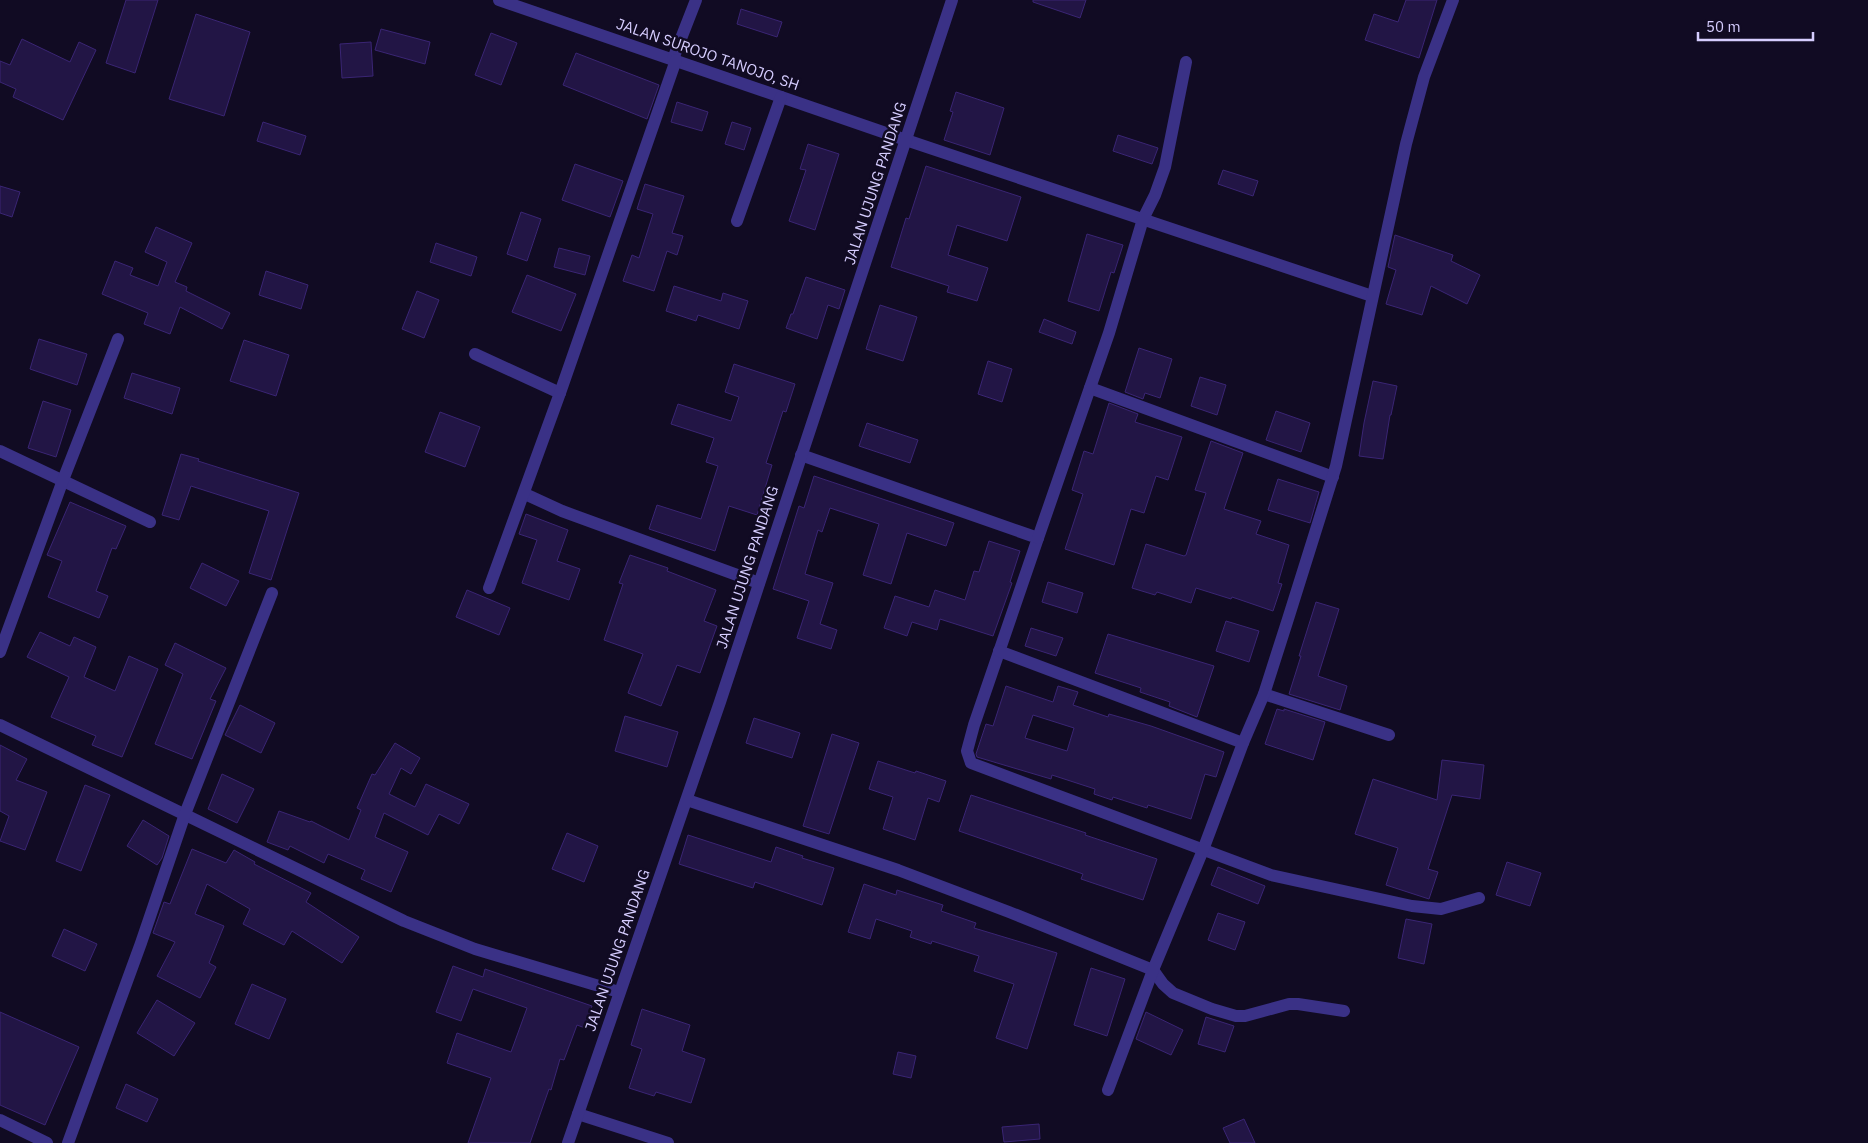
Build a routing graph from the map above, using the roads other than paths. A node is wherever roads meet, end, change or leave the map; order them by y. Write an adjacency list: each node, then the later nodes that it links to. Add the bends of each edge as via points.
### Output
1 (499, 0): 5 (street, JALAN SUROJO TANOJO, SH)
2 (696, 0): 5 (street)
3 (952, 0): 8 (street, JALAN UJUNG PANDANG)
4 (1453, 0): 11 (street, via 1424,76)
5 (674, 60): 7 (street, JALAN SUROJO TANOJO, SH); 15 (street)
6 (1186, 62): 9 (street, via 1165,167)
7 (781, 97): 8 (street, JALAN SUROJO TANOJO, SH); 10 (street)
8 (906, 140): 9 (street, JALAN SUROJO TANOJO, SH); 17 (street, JALAN UJUNG PANDANG)
9 (1144, 219): 11 (street, JALAN SUROJO TANOJO, SH); 14 (street)
10 (737, 220)
11 (1372, 296): 18 (street)
12 (118, 340): 19 (street)
13 (476, 354): 15 (street)
14 (1090, 388): 18 (street); 22 (street)
15 (560, 394): 20 (street)
16 (0, 451): 19 (street)
17 (801, 455): 22 (street); 23 (street, JALAN UJUNG PANDANG)
18 (1333, 477): 28 (street)
19 (63, 480): 21 (street); 27 (street)
20 (525, 494): 23 (street, via 562,512); 24 (street)
21 (150, 522)
22 (1038, 538): 26 (street)
23 (759, 583): 32 (street, JALAN UJUNG PANDANG)
24 (489, 588)
25 (272, 593): 33 (street)
26 (999, 650): 31 (street); 34 (street, via 967,751 971,763)
27 (0, 652)
28 (1264, 694): 30 (street); 31 (street)
29 (0, 725): 33 (street)
30 (1389, 735)
31 (1243, 743): 34 (street)
32 (687, 800): 36 (street, via 898,870); 37 (street, JALAN UJUNG PANDANG)
33 (185, 814): 37 (street, via 422,929 476,949); 43 (street)
34 (1203, 850): 35 (street, via 1279,877 1412,906 1441,909); 36 (street)
35 (1479, 898)
36 (1152, 970): 38 (street, via 1173,993 1236,1016 1290,1004); 39 (street)
37 (619, 992): 40 (street, JALAN UJUNG PANDANG)
38 (1344, 1011)
39 (1108, 1090)
40 (578, 1114): 44 (street, JALAN UJUNG PANDANG); 45 (street)
41 (0, 1120): 42 (street)
42 (47, 1143)
43 (68, 1143)
44 (568, 1143)
45 (668, 1143)

